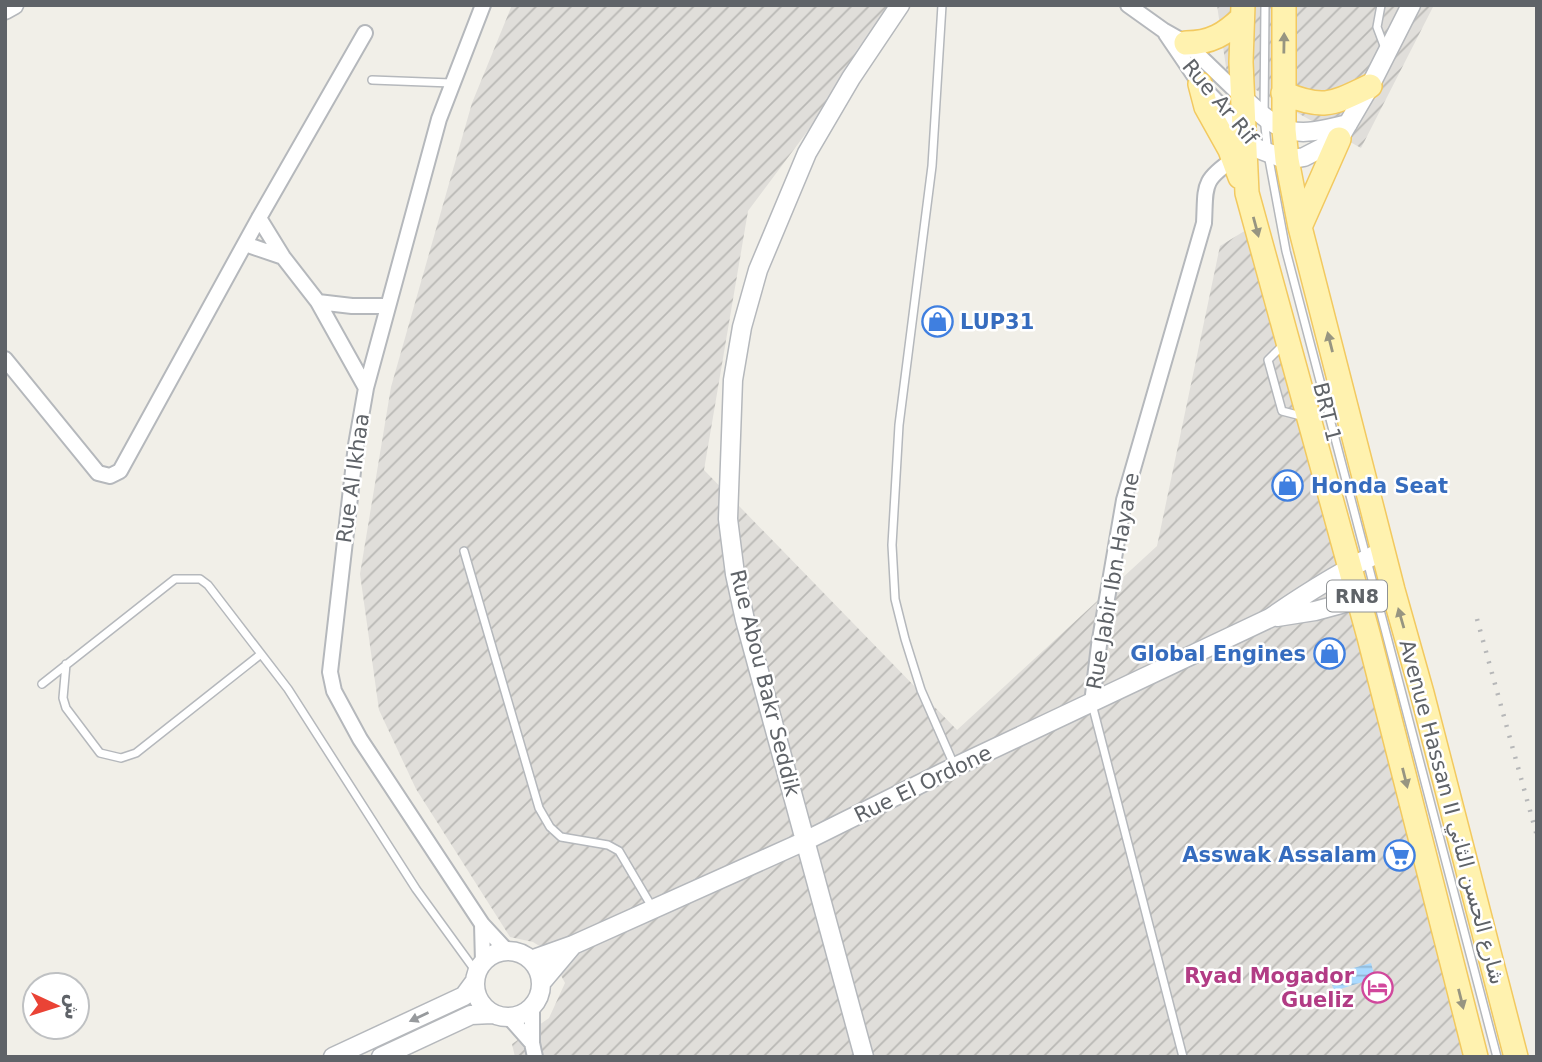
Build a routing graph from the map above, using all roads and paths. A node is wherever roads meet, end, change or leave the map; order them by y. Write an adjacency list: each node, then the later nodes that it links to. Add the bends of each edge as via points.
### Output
1 (14, 5): 10 (street)
2 (483, 5): 17 (street, Rue Al Ikhaa)
3 (900, 5): 46 (street, Rue Abou Bakr Seddik, via 801,165 758,270 733,380 728,519 735,574)
4 (942, 5): 45 (lane, via 932,166 899,425 892,545 895,598 905,639 921,690)
5 (1128, 5): 12 (street, Rue Ar Rif)
6 (1265, 5): 22 (lane, BRT 1)
7 (1284, 5): 20 (main road, RN8, one-way to 7)
8 (1381, 5): 15 (lane, via 1377,27)
9 (1410, 5): 15 (street)
10 (5, 10)
11 (1243, 12): 14 (main road, via 1220,37); 21 (main road, RN8)
12 (1163, 30): 14 (street, Rue Ar Rif); 18 (street, Rue Ar Rif)
13 (365, 33): 29 (street)
14 (1186, 43): 21 (street, Rue Ar Rif)
15 (1387, 53): 19 (street)
16 (372, 80): 17 (lane)
17 (452, 83): 34 (street, Rue Al Ikhaa)
18 (1200, 84): 25 (street, Rue Ar Rif); 27 (main road, via 1206,107)
19 (1370, 86): 20 (main road, via 1326,104); 24 (street)
20 (1283, 93): 23 (main road, RN8)
21 (1242, 97): 22 (street, Rue Ar Rif); 25 (main road, RN8)
22 (1264, 117): 23 (street, Rue Ar Rif); 26 (lane, BRT 1)
23 (1284, 130): 24 (street); 26 (main road, RN8)
24 (1343, 131): 26 (street, via 1304,157); 30 (main road)
25 (1244, 136): 26 (street, Rue Ar Rif, via 1256,148); 28 (main road, Avenue Hassan II شارع الحسن الثاني / RN8)
26 (1278, 157): 30 (main road, Avenue Hassan II شارع الحسن الثاني / RN8); 38 (lane, BRT 1, via 1286,251)
27 (1234, 159): 28 (main road); 44 (street, Rue Jabir Ibn Hayane, via 1212,173 1206,187 1204,223 1124,500)
28 (1247, 192): 38 (main road, Avenue Hassan II شارع الحسن الثاني / RN8, one-way to 38, via 1309,418)
29 (259, 218): 31 (street); 32 (street)
30 (1300, 227): 38 (main road, Avenue Hassan II شارع الحسن الثاني / RN8, one-way to 30)
31 (245, 244): 32 (street); 35 (street, via 116,475 98,473)
32 (283, 257): 33 (street)
33 (318, 302): 34 (street); 36 (street)
34 (386, 306): 36 (street, Rue Al Ikhaa)
35 (5, 359)
36 (366, 388): 48 (street, Rue Al Ikhaa, via 341,566 331,682 360,738)
37 (464, 551): 47 (lane, via 540,808 550,827 561,837 619,851)
38 (1366, 559): 39 (main road, Avenue Hassan II شارع الحسن الثاني / RN8); 39 (main road, Avenue Hassan II شارع الحسن الثاني / RN8); 40 (street, Rue El Ordone)
39 (1375, 594): 40 (street, Rue El Ordone); 61 (main road, Avenue Hassan II شارع الحسن الثاني / RN8, one-way to 61); 62 (lane); 63 (main road, Avenue Hassan II شارع الحسن الثاني / RN8, one-way to 39, via 1422,693)
40 (1270, 618): 44 (street, Rue El Ordone)
41 (261, 654): 42 (lane, via 208,585 187,578 175,579); 42 (lane, via 136,753 121,758 100,753 68,713 63,698); 52 (lane, via 416,888)
42 (66, 664): 43 (lane)
43 (42, 684)
44 (1092, 703): 45 (street, Rue El Ordone); 60 (lane, Rue Jabir Ibn Hayane)
45 (955, 767): 46 (street, Rue El Ordone)
46 (805, 841): 47 (street, Rue El Ordone); 59 (street, Rue Abou Bakr Seddik)
47 (652, 908): 49 (street, Rue El Ordone)
48 (482, 924): 50 (street, Rue Al Ikhaa); 52 (street)
49 (573, 945): 51 (street, Rue El Ordone); 53 (street, Rue El Ordone)
50 (507, 951): 51 (street); 52 (street, via 496,953)
51 (531, 960): 53 (street)
52 (478, 972): 55 (street, via 477,997 486,1009); 57 (street, one-way to 57, via 464,996)
53 (541, 983): 54 (street)
54 (532, 1007): 55 (street, via 522,1015); 56 (street)
55 (501, 1016): 56 (street); 58 (street, via 471,1015)
56 (533, 1050)
57 (334, 1057)
58 (381, 1057)
59 (864, 1057)
60 (1183, 1057)
61 (1476, 1057)
62 (1497, 1057)
63 (1516, 1057)

